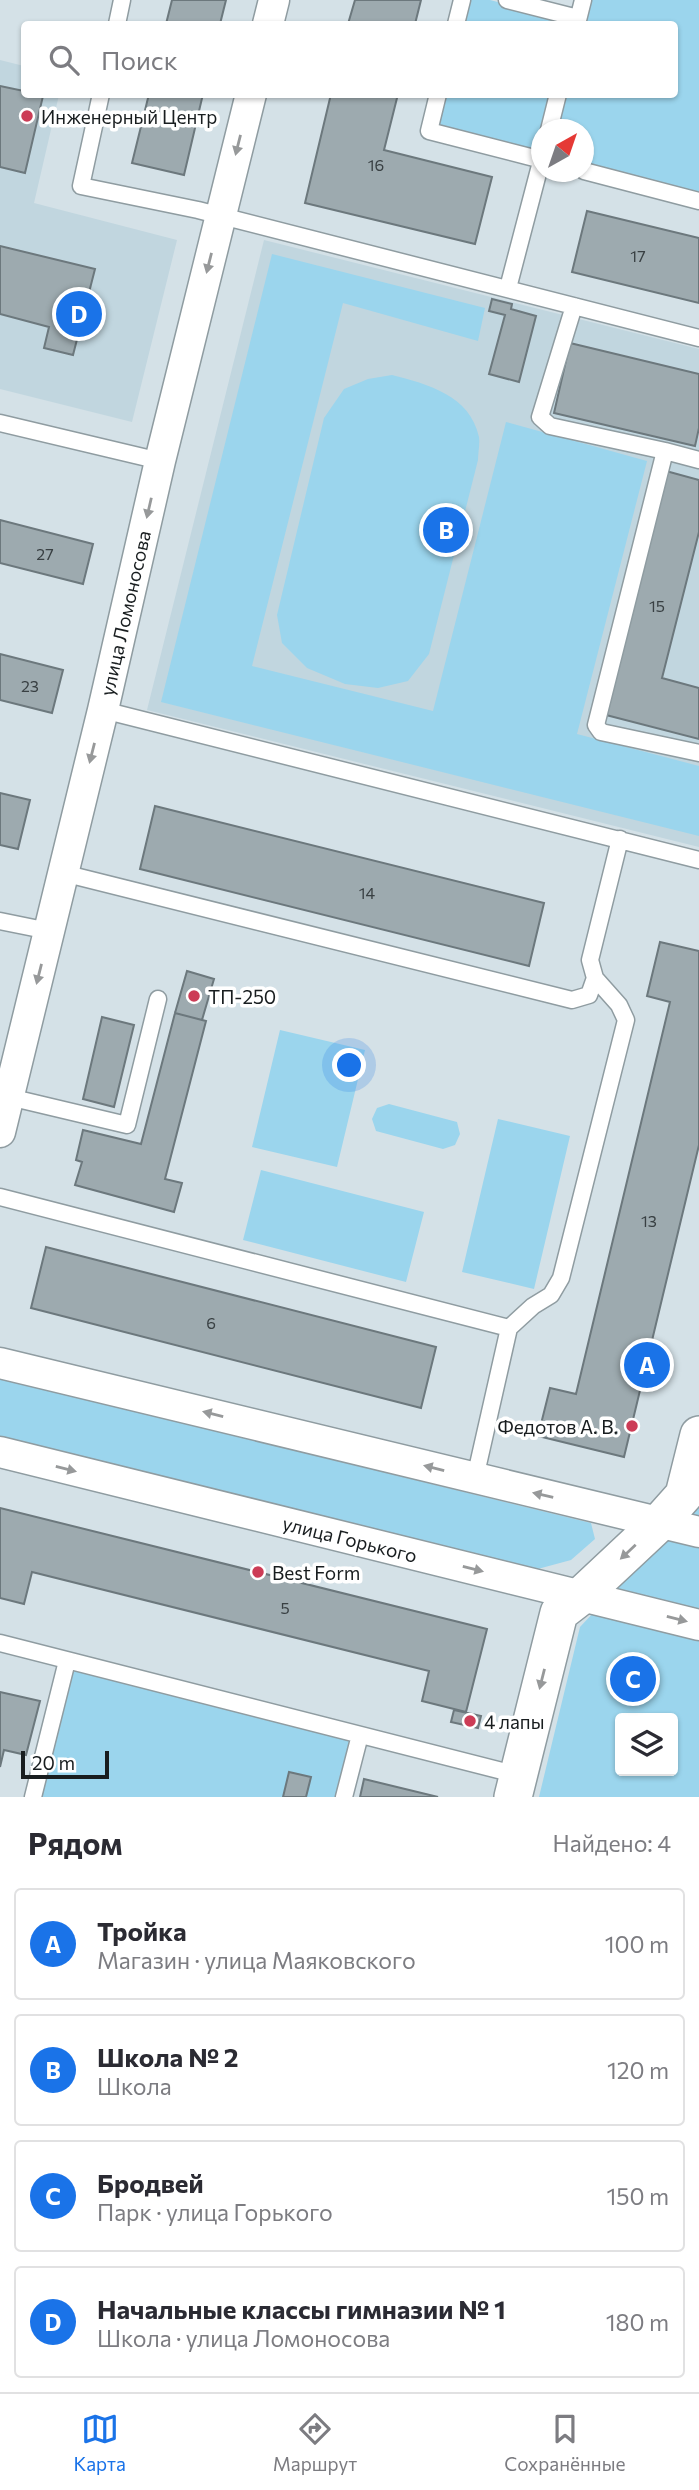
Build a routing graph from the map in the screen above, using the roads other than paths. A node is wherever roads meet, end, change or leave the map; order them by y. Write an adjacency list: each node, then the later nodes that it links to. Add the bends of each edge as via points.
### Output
1 (122, 0): 6 (lane)
2 (274, 0): 7 (street)
3 (463, 0): 8 (lane)
4 (507, 0): 9 (lane)
5 (583, 0): 9 (lane)
6 (118, 21)
7 (269, 21)
8 (457, 21)
9 (578, 21)
10 (101, 98): 19 (lane, via 81,186)
11 (250, 98): 19 (street, улица Ломоносова, one-way to 19)
12 (437, 98): 15 (lane, via 429,131)
13 (557, 98): 14 (lane)
14 (552, 119)
15 (531, 157)
16 (594, 174): 18 (lane)
17 (535, 182): 20 (lane)
18 (699, 201)
19 (220, 216): 20 (lane); 26 (street, улица Ломоносова, one-way to 26)
20 (508, 288): 21 (lane)
21 (574, 306): 22 (lane); 24 (lane, via 540,417 550,426)
22 (699, 338)
23 (0, 423): 26 (lane)
24 (665, 451): 25 (lane); 28 (lane, via 596,725 601,732)
25 (699, 460)
26 (160, 461): 27 (street, улица Ломоносова, one-way to 27)
27 (103, 710): 29 (lane); 31 (street, улица Ломоносова, one-way to 31)
28 (699, 753)
29 (620, 839): 30 (lane); 34 (lane, via 590,960)
30 (699, 860)
31 (63, 873): 33 (street, улица Ломоносова); 34 (lane, via 572,1000 589,995)
32 (0, 921): 33 (lane)
33 (49, 932): 36 (street, улица Ломоносова, one-way to 36)
34 (595, 978): 39 (lane, via 626,1020 561,1278 551,1295)
35 (158, 999): 36 (lane, via 127,1125)
36 (9, 1097): 37 (street, улица Ломоносова)
37 (0, 1132)
38 (0, 1197): 39 (lane)
39 (509, 1328): 43 (lane)
40 (0, 1363): 43 (street, one-way to 40)
41 (699, 1435): 44 (street, via 684,1495)
42 (0, 1452): 46 (street, улица Горького, one-way to 46)
43 (475, 1478): 44 (street, one-way to 43)
44 (659, 1523): 45 (street); 46 (street, one-way to 46)
45 (699, 1532)
46 (582, 1596): 47 (street, улица Горького, one-way to 47); 51 (street, one-way to 51, via 559,1613)
47 (699, 1625)
48 (0, 1643): 49 (lane)
49 (67, 1661): 50 (lane); 52 (lane)
50 (360, 1735): 51 (lane); 53 (lane)
51 (516, 1786)
52 (33, 1797)
53 (344, 1797)

